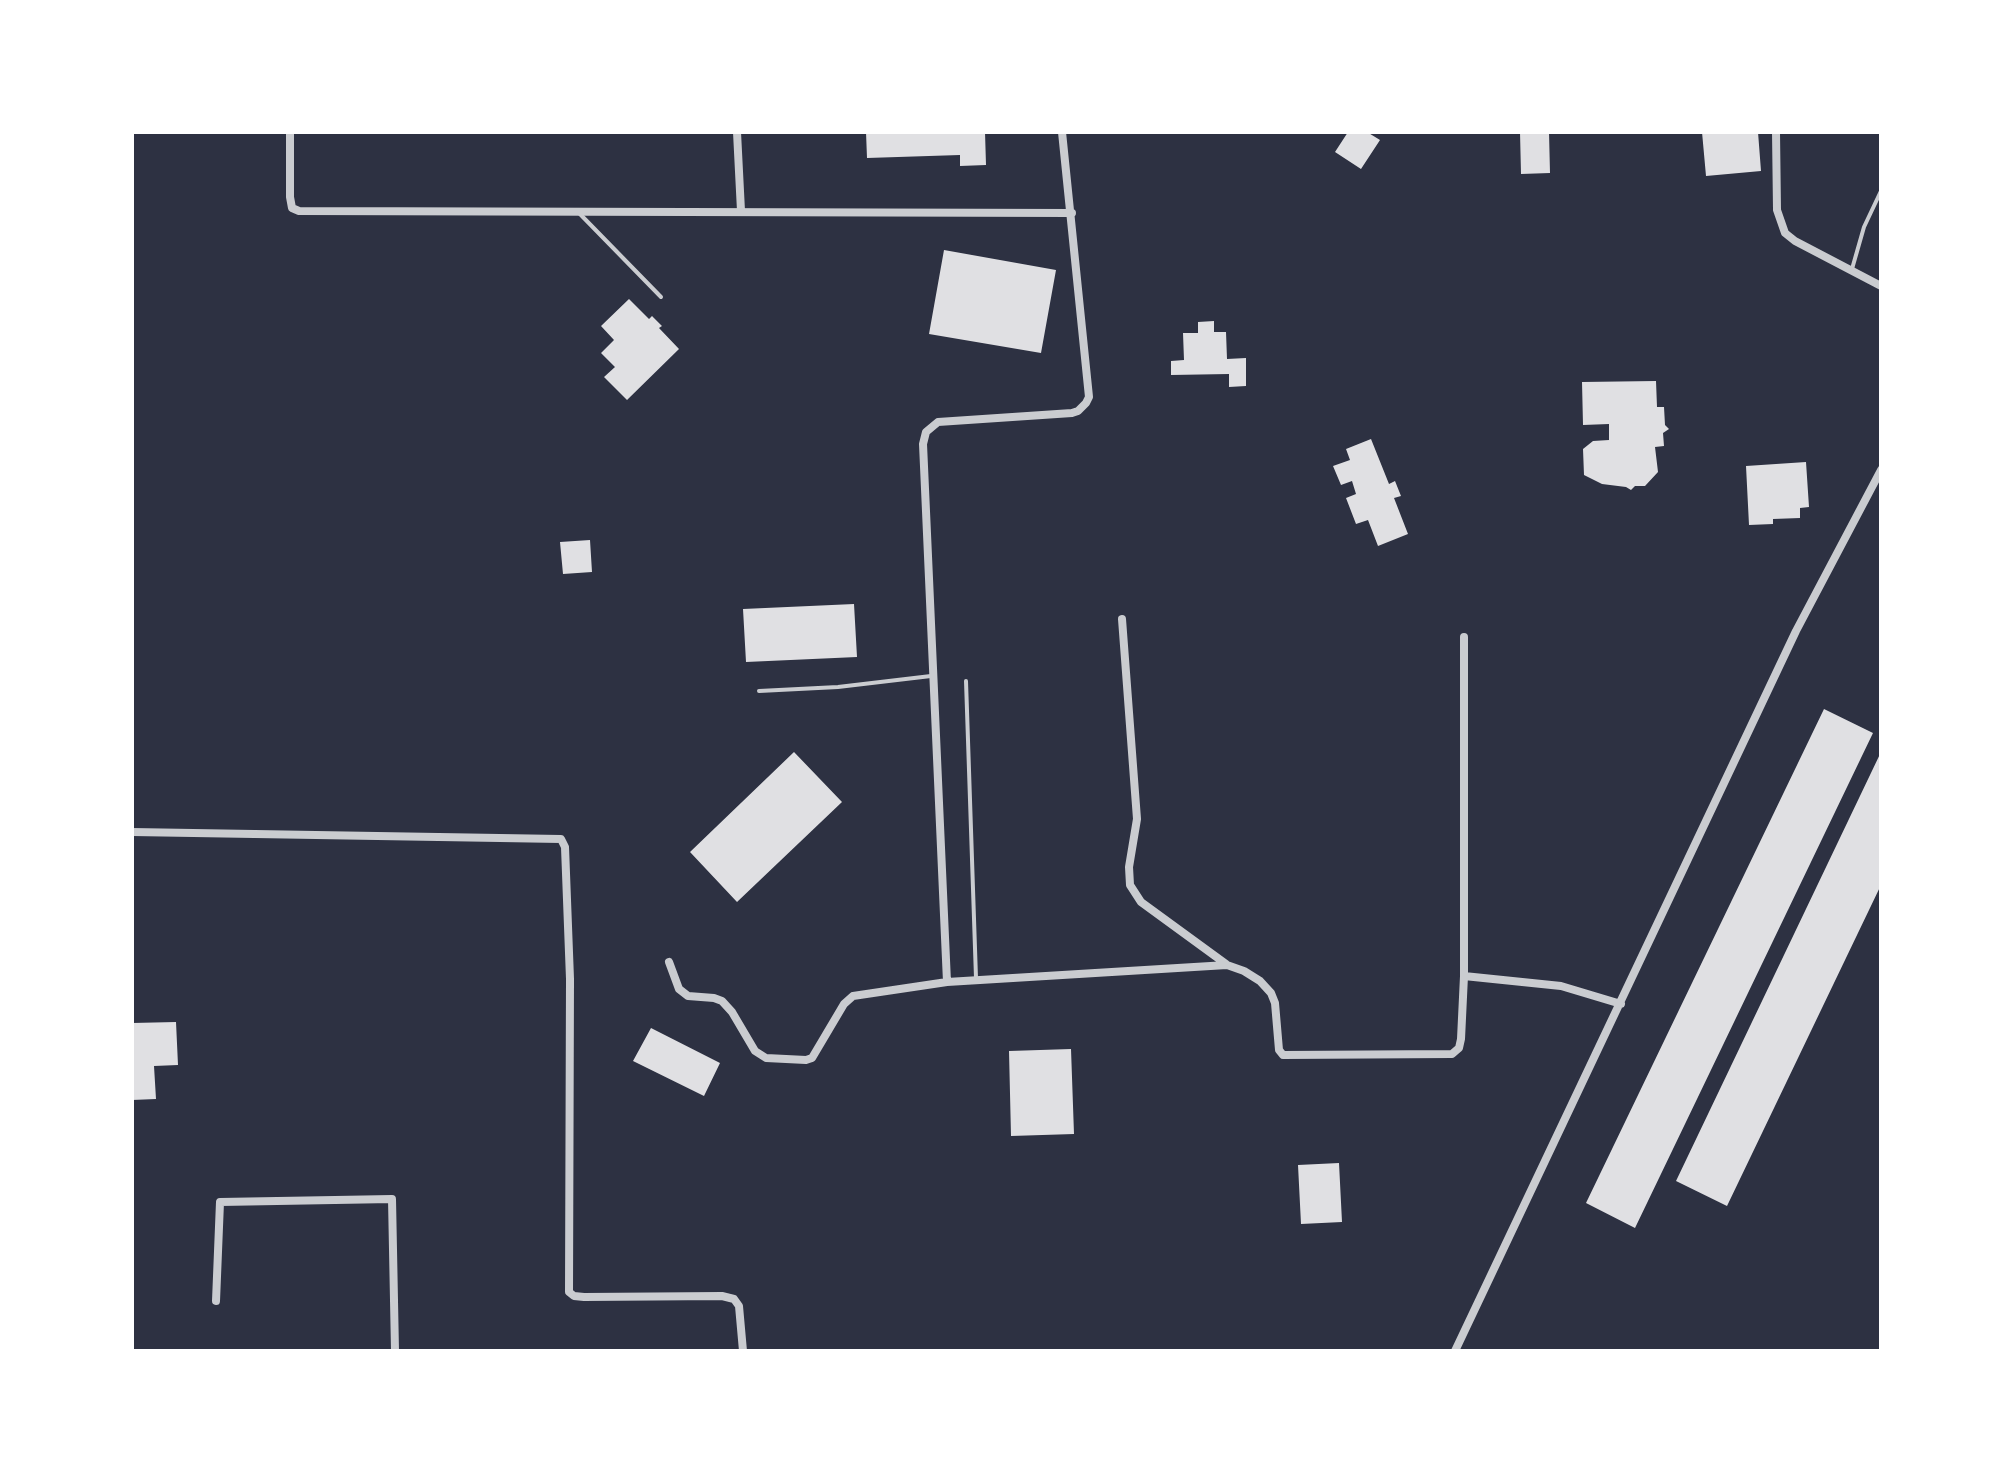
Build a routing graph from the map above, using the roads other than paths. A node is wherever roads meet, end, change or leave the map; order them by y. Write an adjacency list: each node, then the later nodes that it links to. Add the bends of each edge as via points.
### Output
1 (290, 132): 6 (street, via 290,197 292,208 299,211)
2 (737, 132): 7 (street)
3 (1062, 132): 8 (street)
4 (1776, 132): 9 (street, via 1780,224 1795,241)
5 (1881, 191): 9 (lane)
6 (577, 211): 7 (street); 11 (lane)
7 (741, 211): 8 (street)
8 (1072, 213): 15 (street, via 1086,403 1072,413 938,422 924,439)
9 (1852, 269): 10 (street)
10 (1881, 286)
11 (661, 297)
12 (1881, 470): 24 (street, via 1796,631)
13 (1122, 619): 20 (street, via 1137,809 1130,885 1141,902)
14 (1464, 637): 21 (street)
15 (933, 676): 17 (lane); 23 (street)
16 (966, 681): 22 (lane)
17 (759, 691)
18 (132, 832): 27 (street, via 561,839 570,979 569,1292 584,1297 734,1299)
19 (669, 962): 23 (street, via 684,994 722,1001 755,1051 774,1059 812,1058 853,996)
20 (1227, 965): 21 (street, via 1260,981 1271,993 1283,1055 1452,1054 1461,1039); 22 (street)
21 (1464, 976): 24 (street, via 1561,986)
22 (977, 981): 23 (street)
23 (947, 982)
24 (1621, 1004): 28 (street)
25 (216, 1301): 26 (street, via 220,1202 392,1199)
26 (395, 1351)
27 (743, 1351)
28 (1455, 1351)

